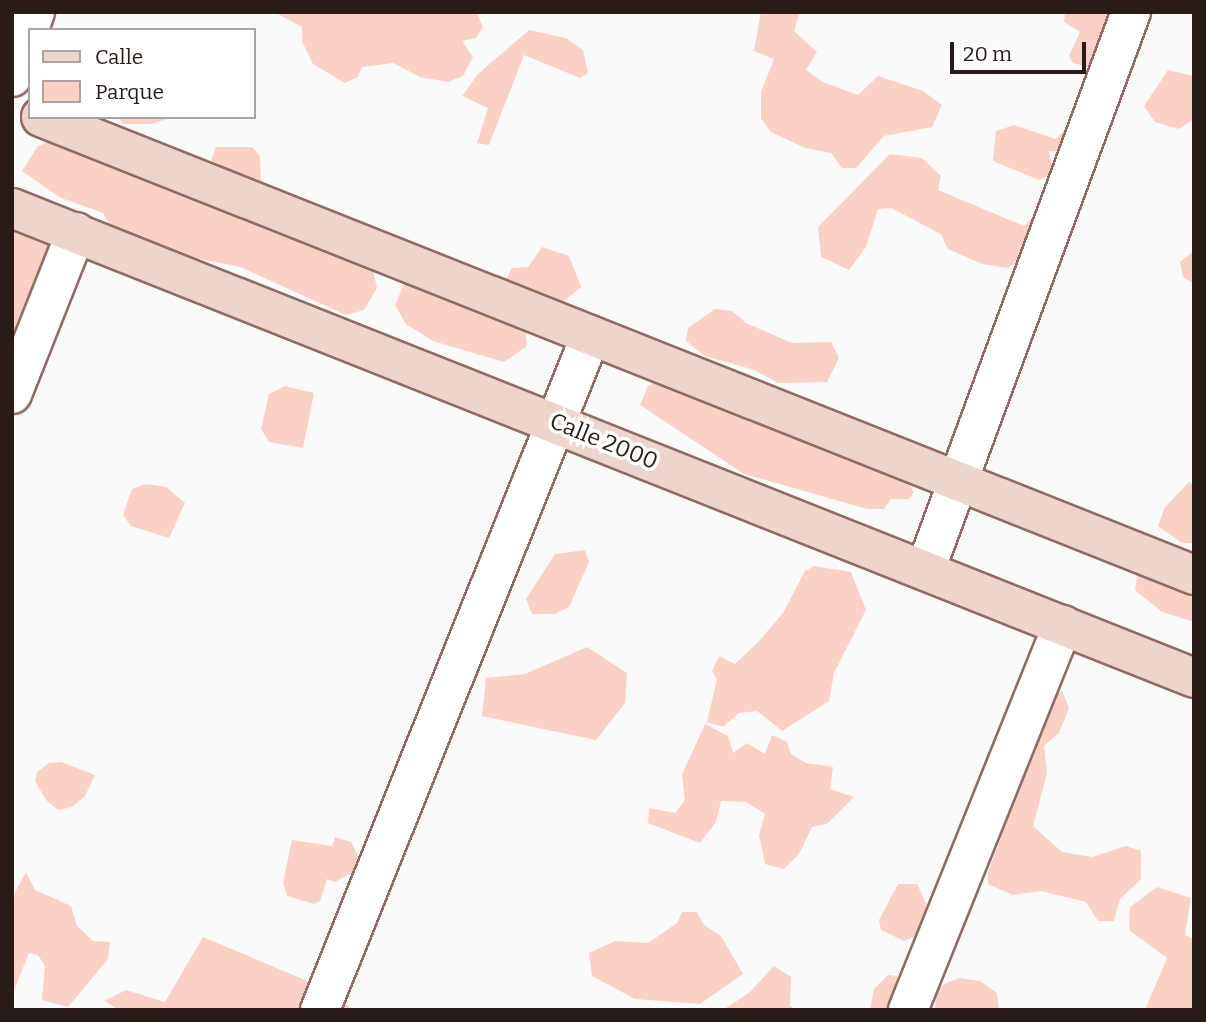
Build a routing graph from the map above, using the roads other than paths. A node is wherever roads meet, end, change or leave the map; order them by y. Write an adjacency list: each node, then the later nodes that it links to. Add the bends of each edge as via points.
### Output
1 (1131, 12): 10 (street)
2 (28, 34): 3 (street)
3 (12, 77)
4 (46, 119): 7 (street)
5 (12, 208): 6 (street, Calle 2000)
6 (76, 232): 8 (street); 9 (street, Calle 2000)
7 (591, 335): 9 (street); 10 (street)
8 (12, 394)
9 (557, 423): 11 (street, Calle 2000); 15 (street)
10 (956, 480): 11 (street); 12 (street)
11 (926, 568): 13 (street, Calle 2000)
12 (1194, 575)
13 (1063, 625): 14 (street, Calle 2000); 16 (street)
14 (1194, 678)
15 (320, 1010)
16 (908, 1010)

